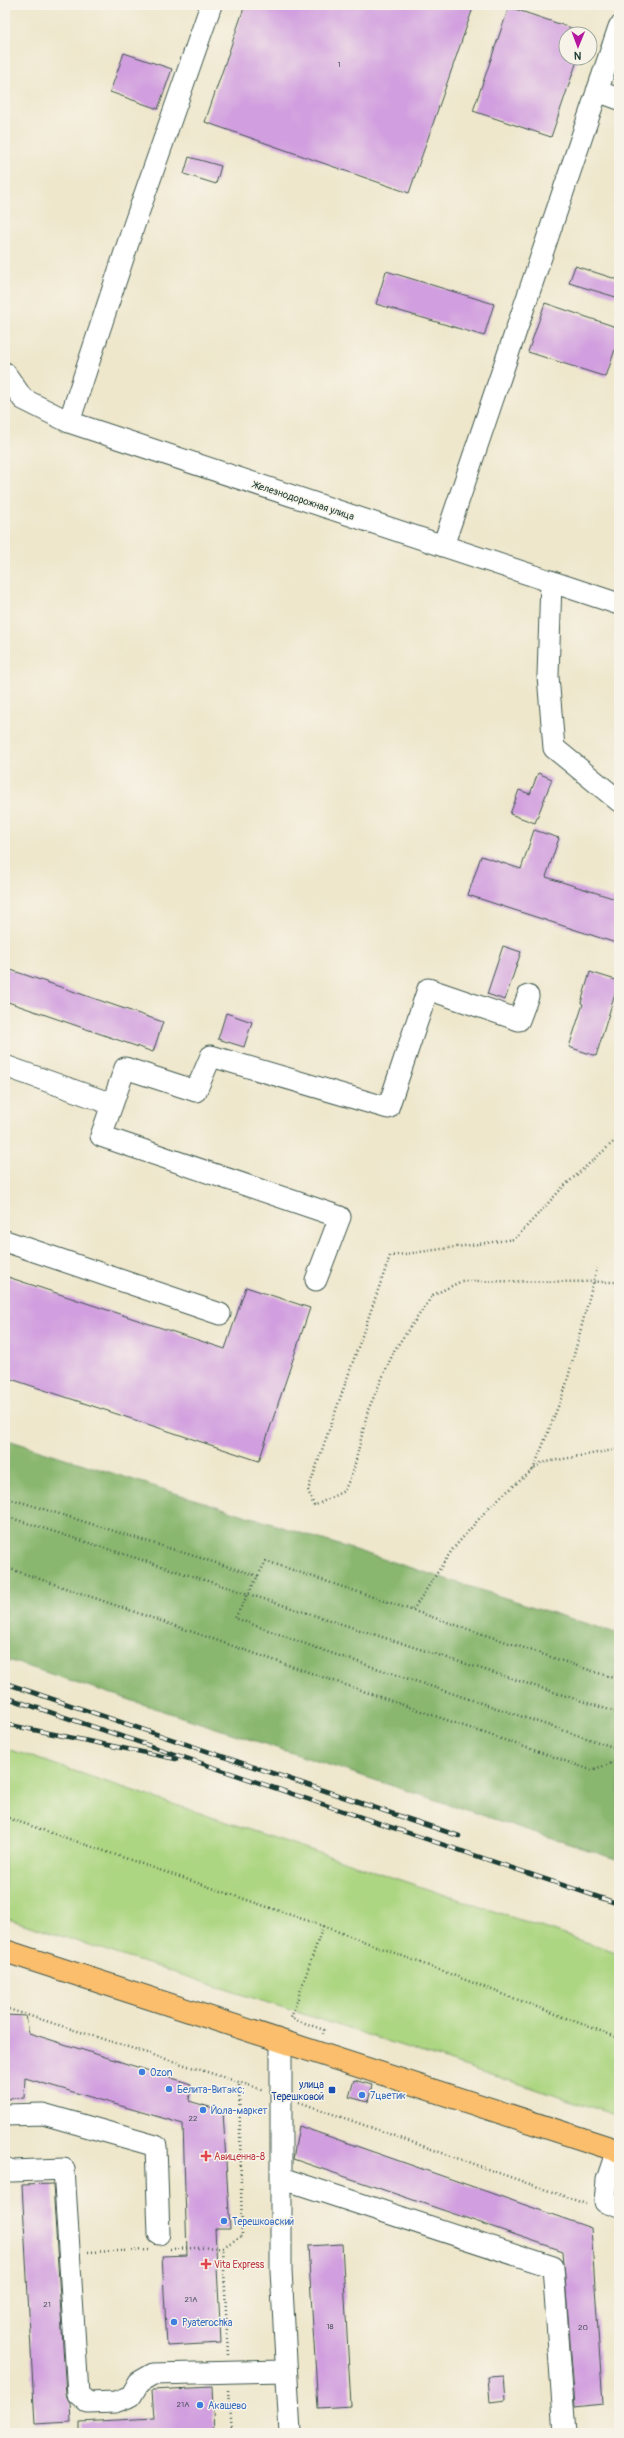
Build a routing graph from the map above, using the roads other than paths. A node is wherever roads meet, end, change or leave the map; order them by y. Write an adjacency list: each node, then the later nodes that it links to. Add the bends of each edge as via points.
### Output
1 (211, 5): 6 (street)
2 (619, 27): 3 (street)
3 (597, 92): 4 (street); 7 (street)
4 (619, 99)
5 (5, 373): 6 (street, Железнодорожная улица, via 23,400)
6 (69, 422): 7 (street, Железнодорожная улица)
7 (443, 546): 8 (street, Железнодорожная улица)
8 (550, 581): 9 (street, Железнодорожная улица); 10 (street, via 548,676 554,748)
9 (619, 604)
10 (619, 801)
11 (528, 996): 13 (street, via 519,1020 428,989 388,1108 211,1056 196,1091 125,1068)
12 (5, 1066): 13 (street)
13 (112, 1104): 15 (street, via 100,1136 340,1217)
14 (5, 1241): 16 (street)
15 (316, 1280)
16 (220, 1314)
17 (5, 1951): 18 (main road)
18 (281, 2041): 20 (main road); 22 (street)
19 (5, 2115): 24 (street, via 43,2114 156,2146)
20 (618, 2150): 23 (street, via 606,2180 606,2202)
21 (5, 2168): 25 (street, via 12,2171 64,2169 78,2394 88,2403 116,2402 131,2396 139,2382 153,2374)
22 (281, 2178): 25 (street); 27 (street, via 553,2267)
23 (619, 2207)
24 (158, 2244)
25 (285, 2371): 26 (street)
26 (290, 2433)
27 (565, 2433)

